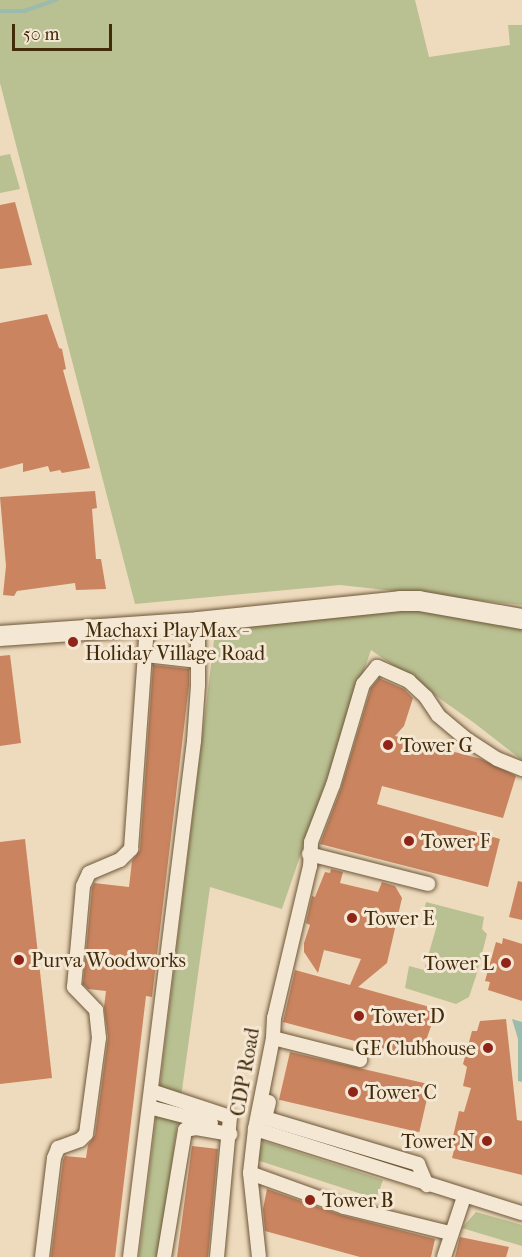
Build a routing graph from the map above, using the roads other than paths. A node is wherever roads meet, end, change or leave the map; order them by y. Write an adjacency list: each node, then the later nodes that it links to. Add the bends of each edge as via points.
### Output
1 (522, 619): 2 (street, via 400,601)
2 (198, 622): 3 (street); 6 (street)
3 (147, 625): 4 (street); 5 (street)
4 (0, 636)
5 (146, 655): 6 (street); 21 (street, via 131,849 120,860 89,873 83,886 74,987 96,1011 99,1038 86,1134 58,1148 54,1158)
6 (198, 661): 12 (street, via 194,741)
7 (522, 769): 8 (street, CDP Road, via 497,759 465,738 438,716 409,681 376,668 358,694)
8 (309, 854): 9 (street); 10 (street, CDP Road, via 310,866 274,1018)
9 (428, 884)
10 (273, 1038): 11 (street); 14 (street, CDP Road); 17 (street, via 279,1057 265,1118 418,1164)
11 (360, 1060)
12 (151, 1091): 13 (street); 15 (street, via 227,1113)
13 (149, 1107): 15 (street); 22 (street)
14 (255, 1129): 16 (street); 17 (street, CDP Road)
15 (231, 1131): 23 (street, via 185,1130); 24 (street)
16 (250, 1173): 20 (street, via 344,1207); 25 (street)
17 (427, 1185): 18 (street, CDP Road)
18 (464, 1197): 19 (street, CDP Road); 20 (street)
19 (522, 1213)
20 (450, 1233): 26 (street)
21 (42, 1257)
22 (130, 1257)
23 (164, 1257)
24 (217, 1257)
25 (259, 1257)
26 (444, 1257)

